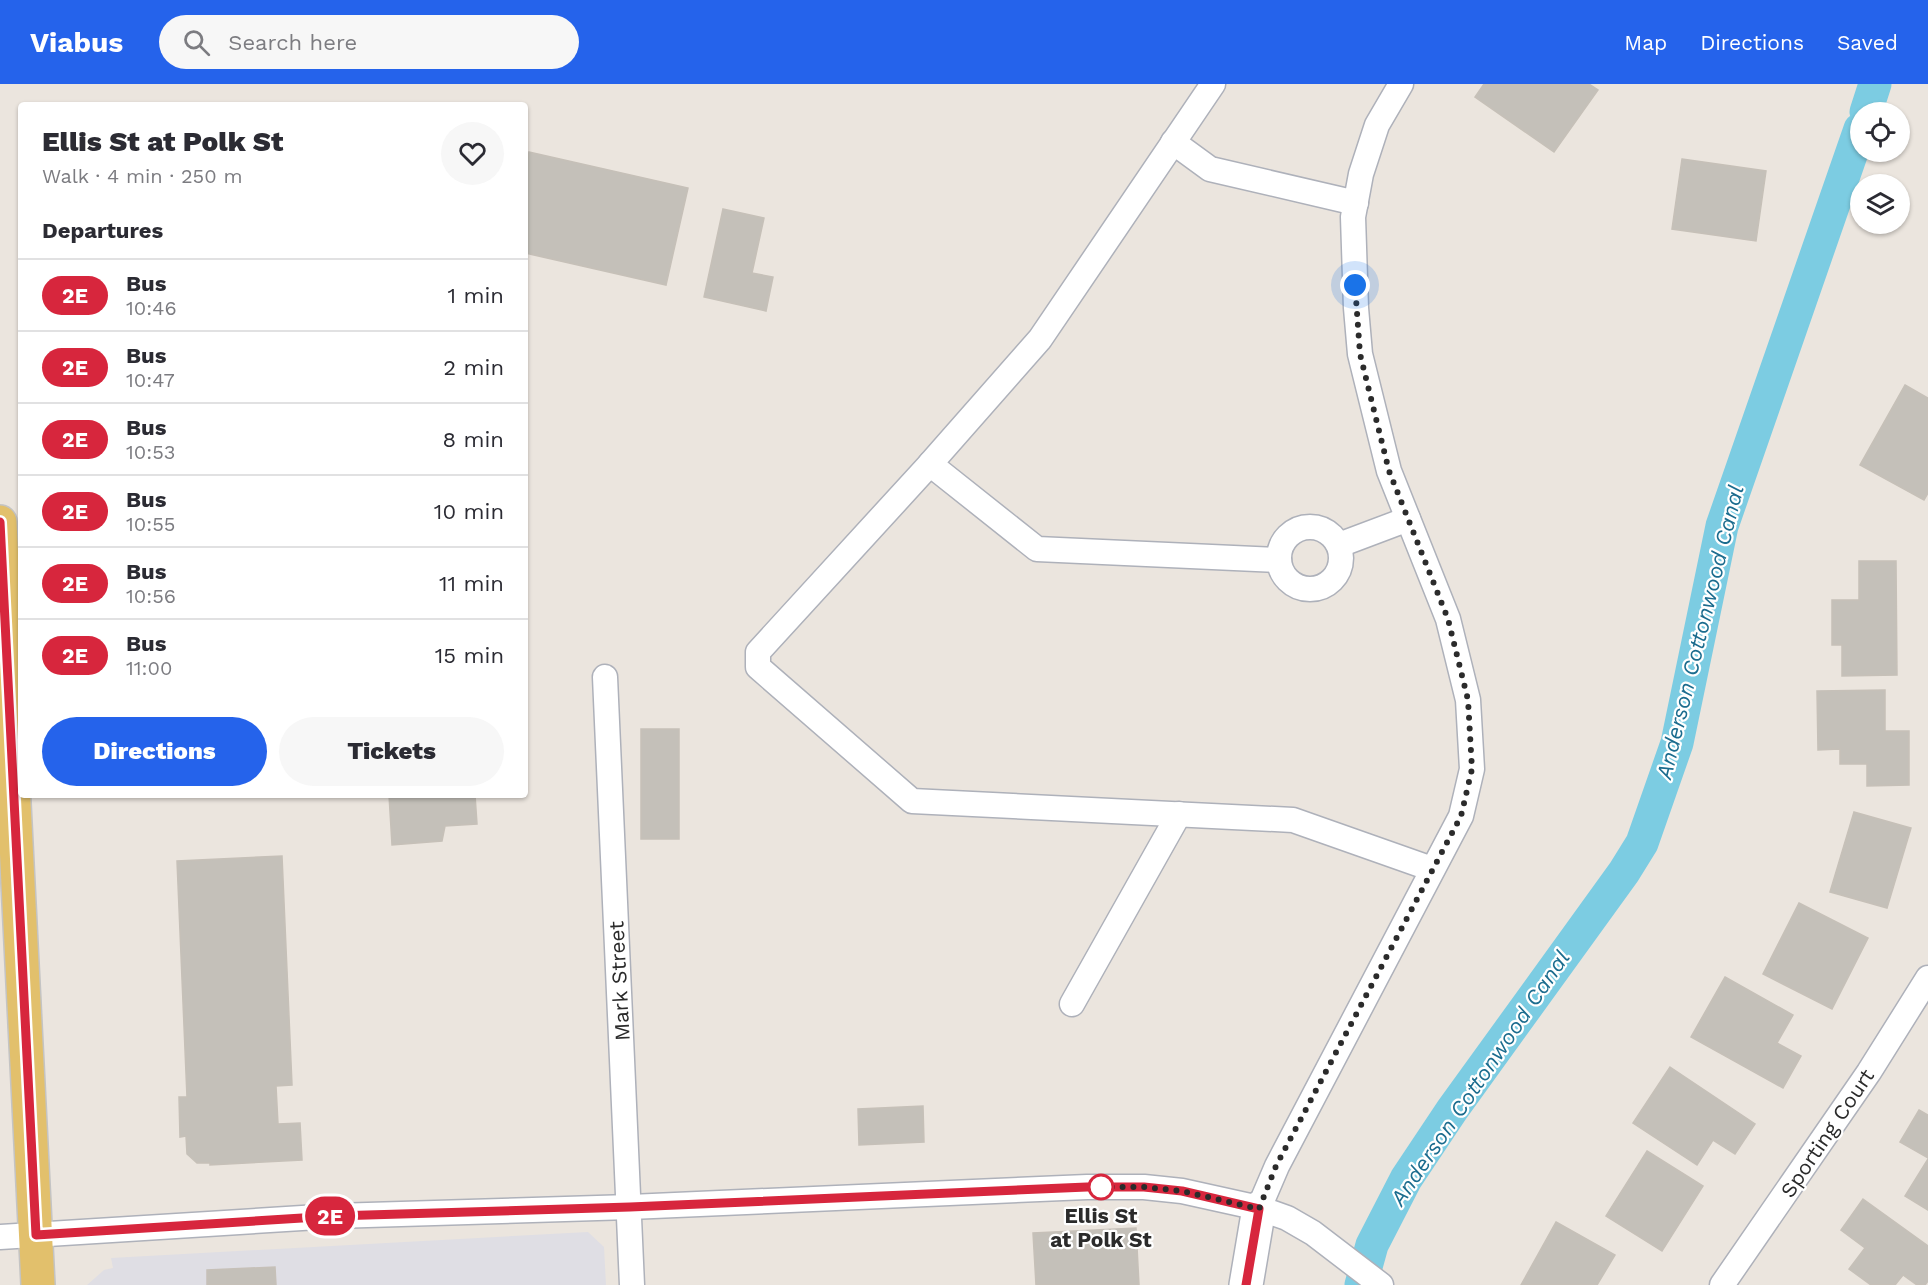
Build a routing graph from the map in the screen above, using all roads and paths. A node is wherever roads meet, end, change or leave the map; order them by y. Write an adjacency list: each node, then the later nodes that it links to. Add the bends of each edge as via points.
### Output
1 (1213, 84): 3 (street)
2 (1401, 84): 4 (street, via 1377,125)
3 (1173, 142): 4 (street, via 1210,169); 5 (street, via 1040,339)
4 (1356, 203): 6 (street, via 1354,262 1360,354 1389,471)
5 (930, 464): 9 (street, via 1037,549); 12 (street, via 758,652 758,668 912,801)
6 (1408, 519): 8 (street); 13 (street, via 1448,619 1468,700 1472,769 1461,816)
7 (0, 522): 11 (main road)
8 (1339, 545): 9 (street, via 1324,530 1302,528 1285,540); 9 (street, via 1342,555 1338,574 1313,590 1294,585 1281,570)
9 (1279, 560)
10 (605, 677): 16 (street, Mark Street)
11 (4, 691): 18 (main road)
12 (1179, 814): 13 (street, via 1293,820); 15 (street)
13 (1432, 869): 17 (street, via 1276,1166)
14 (1928, 978): 24 (street, Sporting Court, via 1869,1072)
15 (1072, 1004)
16 (630, 1207): 17 (street, via 1144,1187 1182,1191); 18 (street, via 334,1216); 21 (street, Mark Street)
17 (1259, 1209): 22 (street); 23 (street, via 1287,1218 1336,1249)
18 (36, 1235): 19 (street); 20 (main road)
19 (0, 1237)
20 (38, 1285)
21 (632, 1285)
22 (1246, 1285)
23 (1381, 1285)
24 (1722, 1285)

